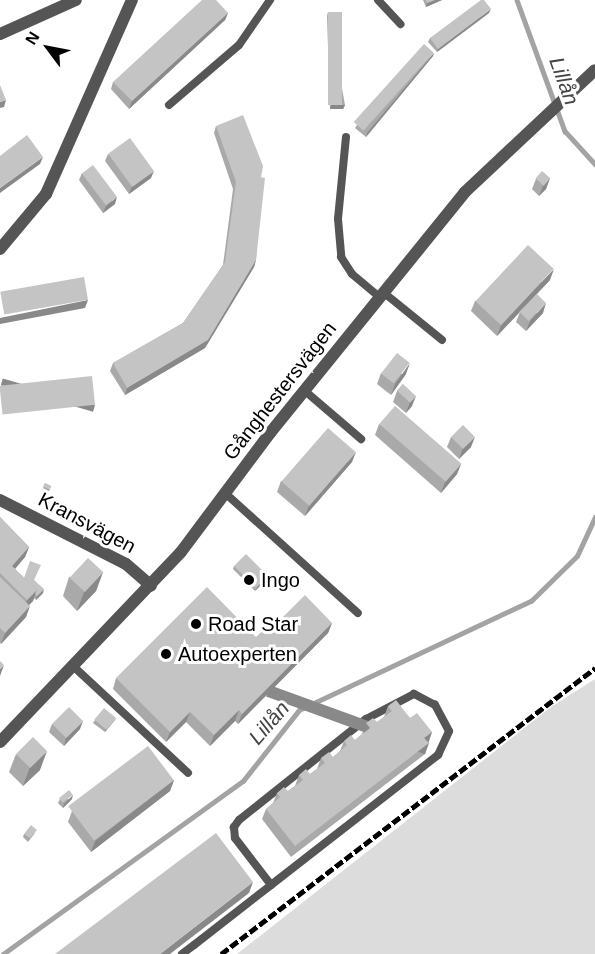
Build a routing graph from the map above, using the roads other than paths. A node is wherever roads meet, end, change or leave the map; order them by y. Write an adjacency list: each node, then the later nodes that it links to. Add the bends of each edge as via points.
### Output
1 (76, 0): 6 (street)
2 (132, 0): 10 (street, via 46,194)
3 (270, 0): 8 (lane, via 239,45)
4 (378, 0): 5 (lane)
5 (400, 24)
6 (0, 34)
7 (595, 70): 11 (street, Gånghestersvägen, via 465,192)
8 (169, 105)
9 (345, 137): 11 (lane, via 338,219 341,257 352,274)
10 (0, 249)
11 (381, 294): 12 (lane); 13 (street, Gånghestersvägen)
12 (442, 340)
13 (305, 391): 14 (lane); 15 (street, Gånghestersvägen)
14 (361, 439)
15 (225, 493): 17 (street, Gånghestersvägen); 18 (lane)
16 (0, 500): 17 (street, Kransvägen, via 126,564)
17 (151, 586): 19 (street, Gånghestersvägen)
18 (358, 613)
19 (73, 666): 20 (street, Gånghestersvägen); 21 (lane)
20 (0, 742)
21 (188, 773)
22 (271, 885): 22 (lane, via 438,755 449,731 435,705 414,694 366,719 239,820 234,827 235,838); 23 (lane)
23 (182, 954)

